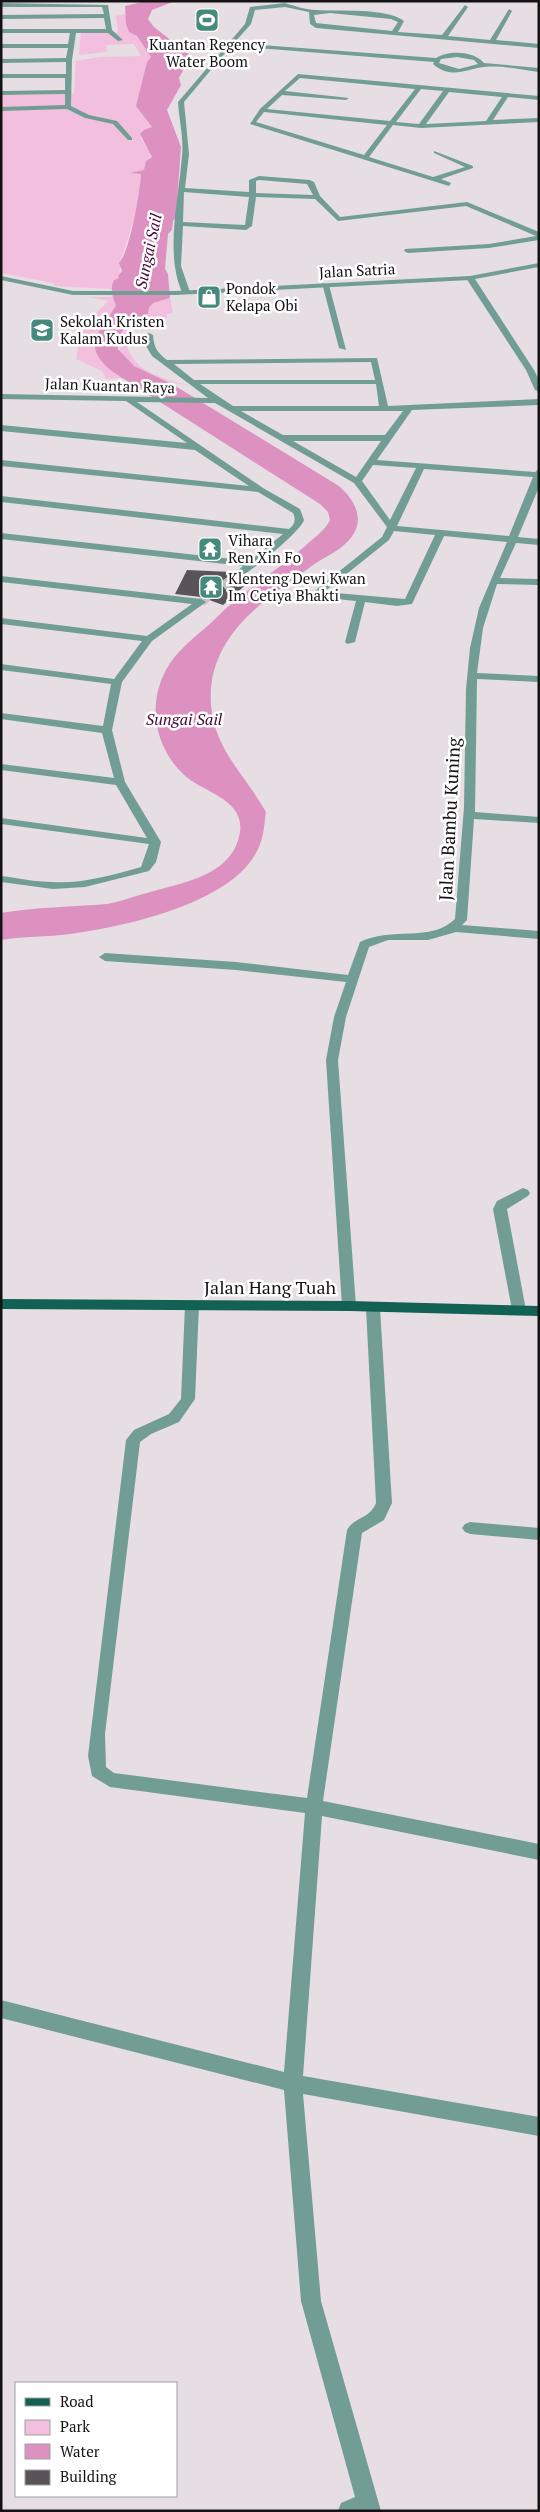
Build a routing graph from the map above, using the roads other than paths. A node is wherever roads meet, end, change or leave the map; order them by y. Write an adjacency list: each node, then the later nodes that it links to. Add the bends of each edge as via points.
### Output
1 (1, 5): 5 (street, via 102,5 106,6)
2 (465, 8): 11 (street)
3 (509, 11): 14 (street)
4 (315, 12): 10 (street, via 311,14 316,26); 10 (street, via 398,18 401,21); 15 (street, via 285,6 252,8 248,24)
5 (108, 16): 6 (street); 8 (street)
6 (1, 17)
7 (73, 31): 8 (street); 9 (street); 17 (street)
8 (109, 31): 12 (street)
9 (1, 32)
10 (394, 33): 11 (street)
11 (444, 37): 13 (street)
12 (120, 40)
13 (469, 40): 14 (street); 19 (street)
14 (492, 42): 18 (street)
15 (230, 44): 21 (street); 52 (street, via 181,102 186,154)
16 (1, 46): 17 (street)
17 (71, 46): 20 (street)
18 (539, 46)
19 (464, 56): 21 (street); 23 (street, via 476,58)
20 (69, 60): 22 (street); 27 (street)
21 (436, 60): 24 (street, via 438,66)
22 (1, 61)
23 (482, 65): 24 (street, via 474,69); 25 (street)
24 (453, 70): 28 (street)
25 (539, 70)
26 (1, 76): 27 (street)
27 (69, 76): 34 (street)
28 (448, 76)
29 (443, 83): 31 (street)
30 (419, 87): 31 (street); 32 (street); 44 (street)
31 (438, 89): 33 (street)
32 (352, 90): 35 (street); 35 (street, via 298,76); 39 (street)
33 (447, 90): 37 (street); 46 (street)
34 (67, 92): 36 (street); 40 (street)
35 (281, 92): 42 (street)
36 (1, 93)
37 (506, 95): 38 (street); 45 (street)
38 (539, 98)
39 (342, 104)
40 (68, 107): 41 (street); 47 (street, via 87,117 115,122)
41 (1, 109)
42 (262, 110): 44 (street, via 335,114); 49 (street, via 253,125)
43 (539, 120): 45 (street)
44 (394, 123): 46 (street); 49 (street)
45 (488, 123): 46 (street)
46 (421, 126)
47 (130, 139)
48 (436, 152): 50 (street, via 471,167)
49 (366, 157): 50 (street)
50 (434, 180): 51 (street)
51 (449, 184)
52 (181, 190): 53 (street); 55 (street)
53 (253, 195): 54 (street); 54 (street, via 252,180 259,178 310,182); 55 (street, via 246,227)
54 (317, 196): 56 (street, via 338,219 466,204)
55 (180, 224): 62 (street, via 177,266)
56 (539, 236): 57 (street, via 489,246)
57 (408, 250)
58 (539, 265): 60 (street, Jalan Satria)
59 (1, 278): 62 (street, Jalan Satria, via 47,289 98,294)
60 (470, 278): 61 (street, Jalan Satria); 68 (street)
61 (325, 285): 62 (street, Jalan Satria); 64 (street)
62 (186, 292)
63 (149, 335): 65 (street, via 150,346)
64 (343, 348)
65 (164, 362): 66 (street); 67 (street, via 372,360)
66 (192, 382): 67 (street); 71 (street)
67 (380, 382): 73 (street)
68 (538, 387)
69 (1, 396): 70 (street, Jalan Kuantan Raya)
70 (129, 400): 71 (street, Jalan Kuantan Raya); 79 (street)
71 (213, 401): 75 (street)
72 (539, 402): 74 (street)
73 (384, 408): 74 (street); 75 (street)
74 (409, 408): 78 (street)
75 (231, 409): 77 (street)
76 (1, 428): 79 (street)
77 (280, 438): 78 (street); 84 (street)
78 (388, 438): 80 (street)
79 (197, 447): 85 (street)
80 (371, 462): 82 (street); 84 (street)
81 (1, 464): 85 (street)
82 (422, 466): 83 (street); 88 (street)
83 (538, 474): 86 (street, Jalan Bambu Kuning)
84 (357, 481): 88 (street)
85 (260, 490): 89 (street, via 297,511 299,524)
86 (536, 491): 92 (street, Jalan Bambu Kuning)
87 (1, 500): 89 (street)
88 (392, 528): 90 (street); 99 (street, via 368,554 316,594)
89 (292, 532): 94 (street)
90 (441, 532): 92 (street); 99 (street, via 409,602)
91 (1, 536): 94 (street)
92 (512, 538): 93 (street); 97 (street, Jalan Bambu Kuning)
93 (539, 542)
94 (252, 564): 95 (street)
95 (239, 574)
96 (1, 579): 101 (street, via 200,602)
97 (493, 581): 98 (street); 104 (street, Jalan Bambu Kuning, via 478,627)
98 (539, 582)
99 (361, 600): 102 (street)
100 (1, 621): 101 (street)
101 (149, 639): 106 (street)
102 (350, 642)
103 (1, 667): 106 (street)
104 (472, 676): 105 (street); 111 (street, Jalan Bambu Kuning)
105 (539, 679)
106 (117, 682): 108 (street)
107 (1, 716): 108 (street)
108 (107, 730): 110 (street)
109 (1, 767): 110 (street)
110 (120, 782): 114 (street)
111 (470, 815): 112 (street); 116 (street, Jalan Bambu Kuning, via 461,920)
112 (539, 820)
113 (1, 821): 114 (street)
114 (155, 842): 115 (street, via 145,869 131,873 67,885)
115 (1, 879)
116 (455, 928): 117 (street); 119 (street, via 430,936 372,939 364,945)
117 (539, 935)
118 (105, 957): 119 (street)
119 (353, 978): 123 (street, via 340,1017 332,1060)
120 (524, 1193): 125 (street, via 502,1204 500,1209)
121 (1, 1304): 122 (main road, Jalan Hang Tuah)
122 (192, 1306): 123 (main road, Jalan Hang Tuah); 129 (street, via 188,1399 174,1420 137,1434 133,1440 97,1734 98,1771 110,1780)
123 (349, 1306): 124 (main road, Jalan Hang Tuah)
124 (373, 1308): 125 (main road, Jalan Hang Tuah); 129 (street, via 384,1503 379,1516 355,1530)
125 (519, 1310): 126 (main road, Jalan Hang Tuah)
126 (539, 1311)
127 (470, 1528): 128 (street)
128 (539, 1534)
129 (314, 1807): 130 (street); 132 (street)
130 (539, 1852)
131 (1, 2009): 132 (street)
132 (293, 2083): 133 (street); 134 (street, via 312,2302)
133 (539, 2126)
134 (362, 2508)

